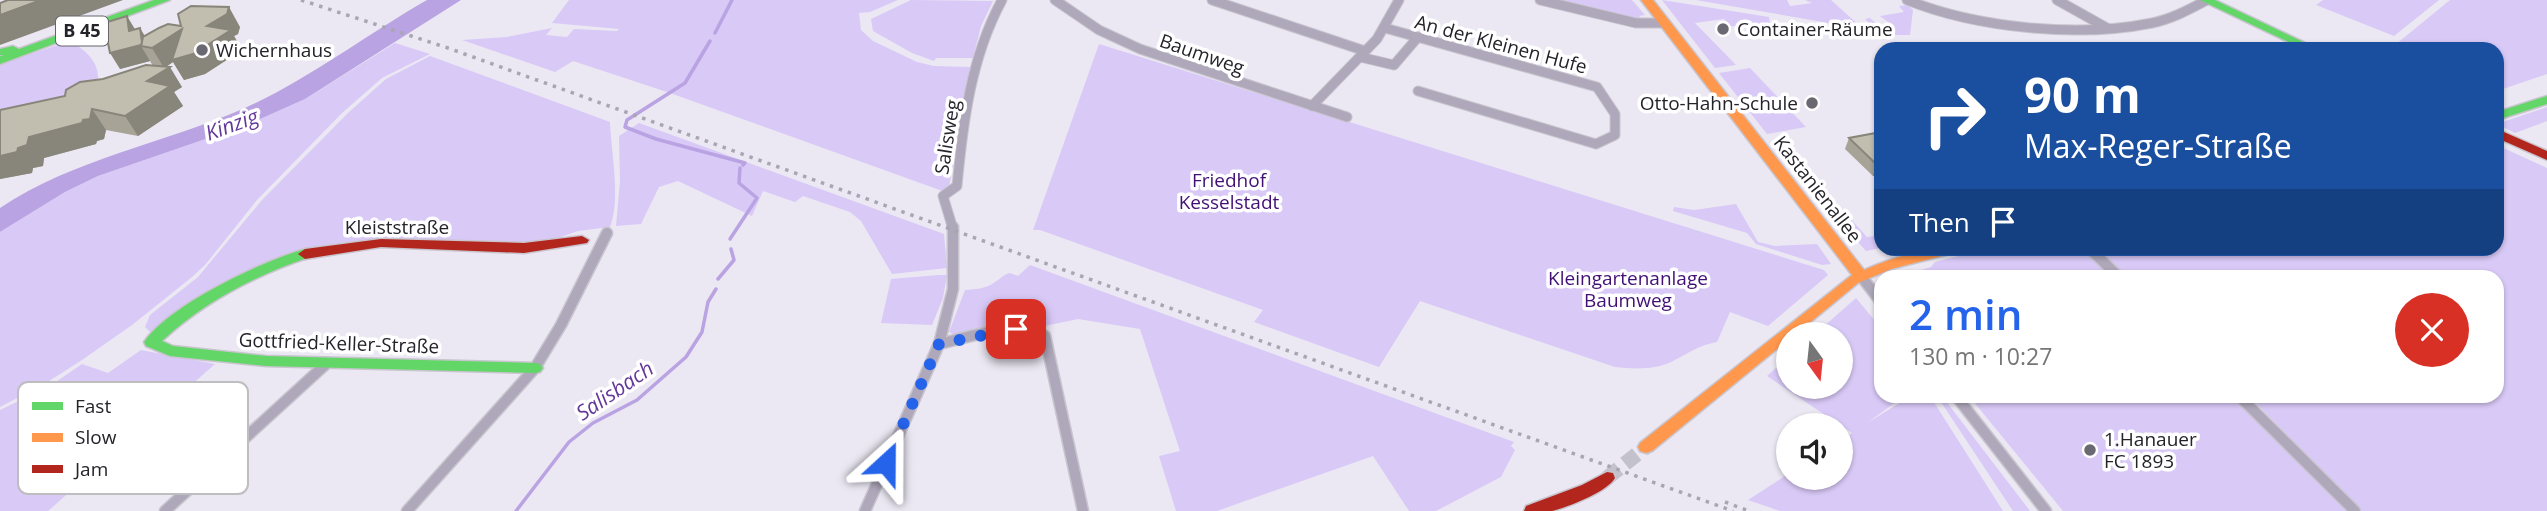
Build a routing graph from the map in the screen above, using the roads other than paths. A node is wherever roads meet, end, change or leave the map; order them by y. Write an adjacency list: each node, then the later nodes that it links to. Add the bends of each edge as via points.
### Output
1 (151, 0): 17 (main road, B 45)
2 (164, 0): 19 (main road, B 45)
3 (1002, 0): 37 (street, Salisweg, via 989,22 977,65 957,186 943,196 953,224 955,270)
4 (1055, 0): 22 (street, Baumweg, via 1099,30 1140,49)
5 (1212, 0): 18 (street)
6 (1399, 0): 13 (street)
7 (1539, 0): 12 (street, via 1636,23)
8 (1647, 0): 12 (main road, Kastanienallee)
9 (1907, 0): 14 (street, via 1932,10 2001,22)
10 (2057, 0): 14 (street)
11 (2206, 0): 14 (street, via 2158,21); 16 (main road)
12 (1665, 23): 34 (main road, Kastanienallee)
13 (1385, 28): 15 (street, An der Kleinen Hufe); 18 (street)
14 (2108, 28)
15 (1418, 37): 18 (street, via 1394,65); 20 (street, An der Kleinen Hufe, via 1594,85 1615,114 1615,135 1596,144)
16 (2297, 42)
17 (4, 52)
18 (1362, 54): 22 (street)
19 (0, 60)
20 (1418, 91)
21 (2544, 102): 23 (main road)
22 (1312, 106): 24 (street, Baumweg)
23 (2504, 114)
24 (1347, 117)
25 (2504, 136): 26 (main road)
26 (2547, 156)
27 (607, 233): 39 (street)
28 (582, 240): 36 (main road, Kleiststraße, via 524,248 381,243 321,250 288,259 246,279)
29 (1924, 256): 31 (main road)
30 (2097, 256): 32 (street)
31 (1876, 270)
32 (2112, 270)
33 (1874, 271): 34 (main road)
34 (1861, 276): 35 (street, Kastanienallee); 43 (main road)
35 (1874, 293)
36 (152, 338): 38 (main road, Gottfried-Keller-Straße, via 152,345 177,353)
37 (939, 344): 48 (street, Salisweg); 49 (street, via 1016,329 1045,336)
38 (326, 364): 39 (main road, Gottfried-Keller-Straße); 42 (street)
39 (536, 368): 47 (street)
40 (1961, 403): 51 (street)
41 (2246, 403): 52 (street)
42 (248, 435)
43 (1646, 447)
44 (1607, 478): 50 (main road)
45 (184, 494): 46 (street)
46 (165, 511)
47 (407, 511)
48 (865, 511)
49 (1083, 511)
50 (1532, 511)
51 (2046, 511)
52 (2355, 511)

